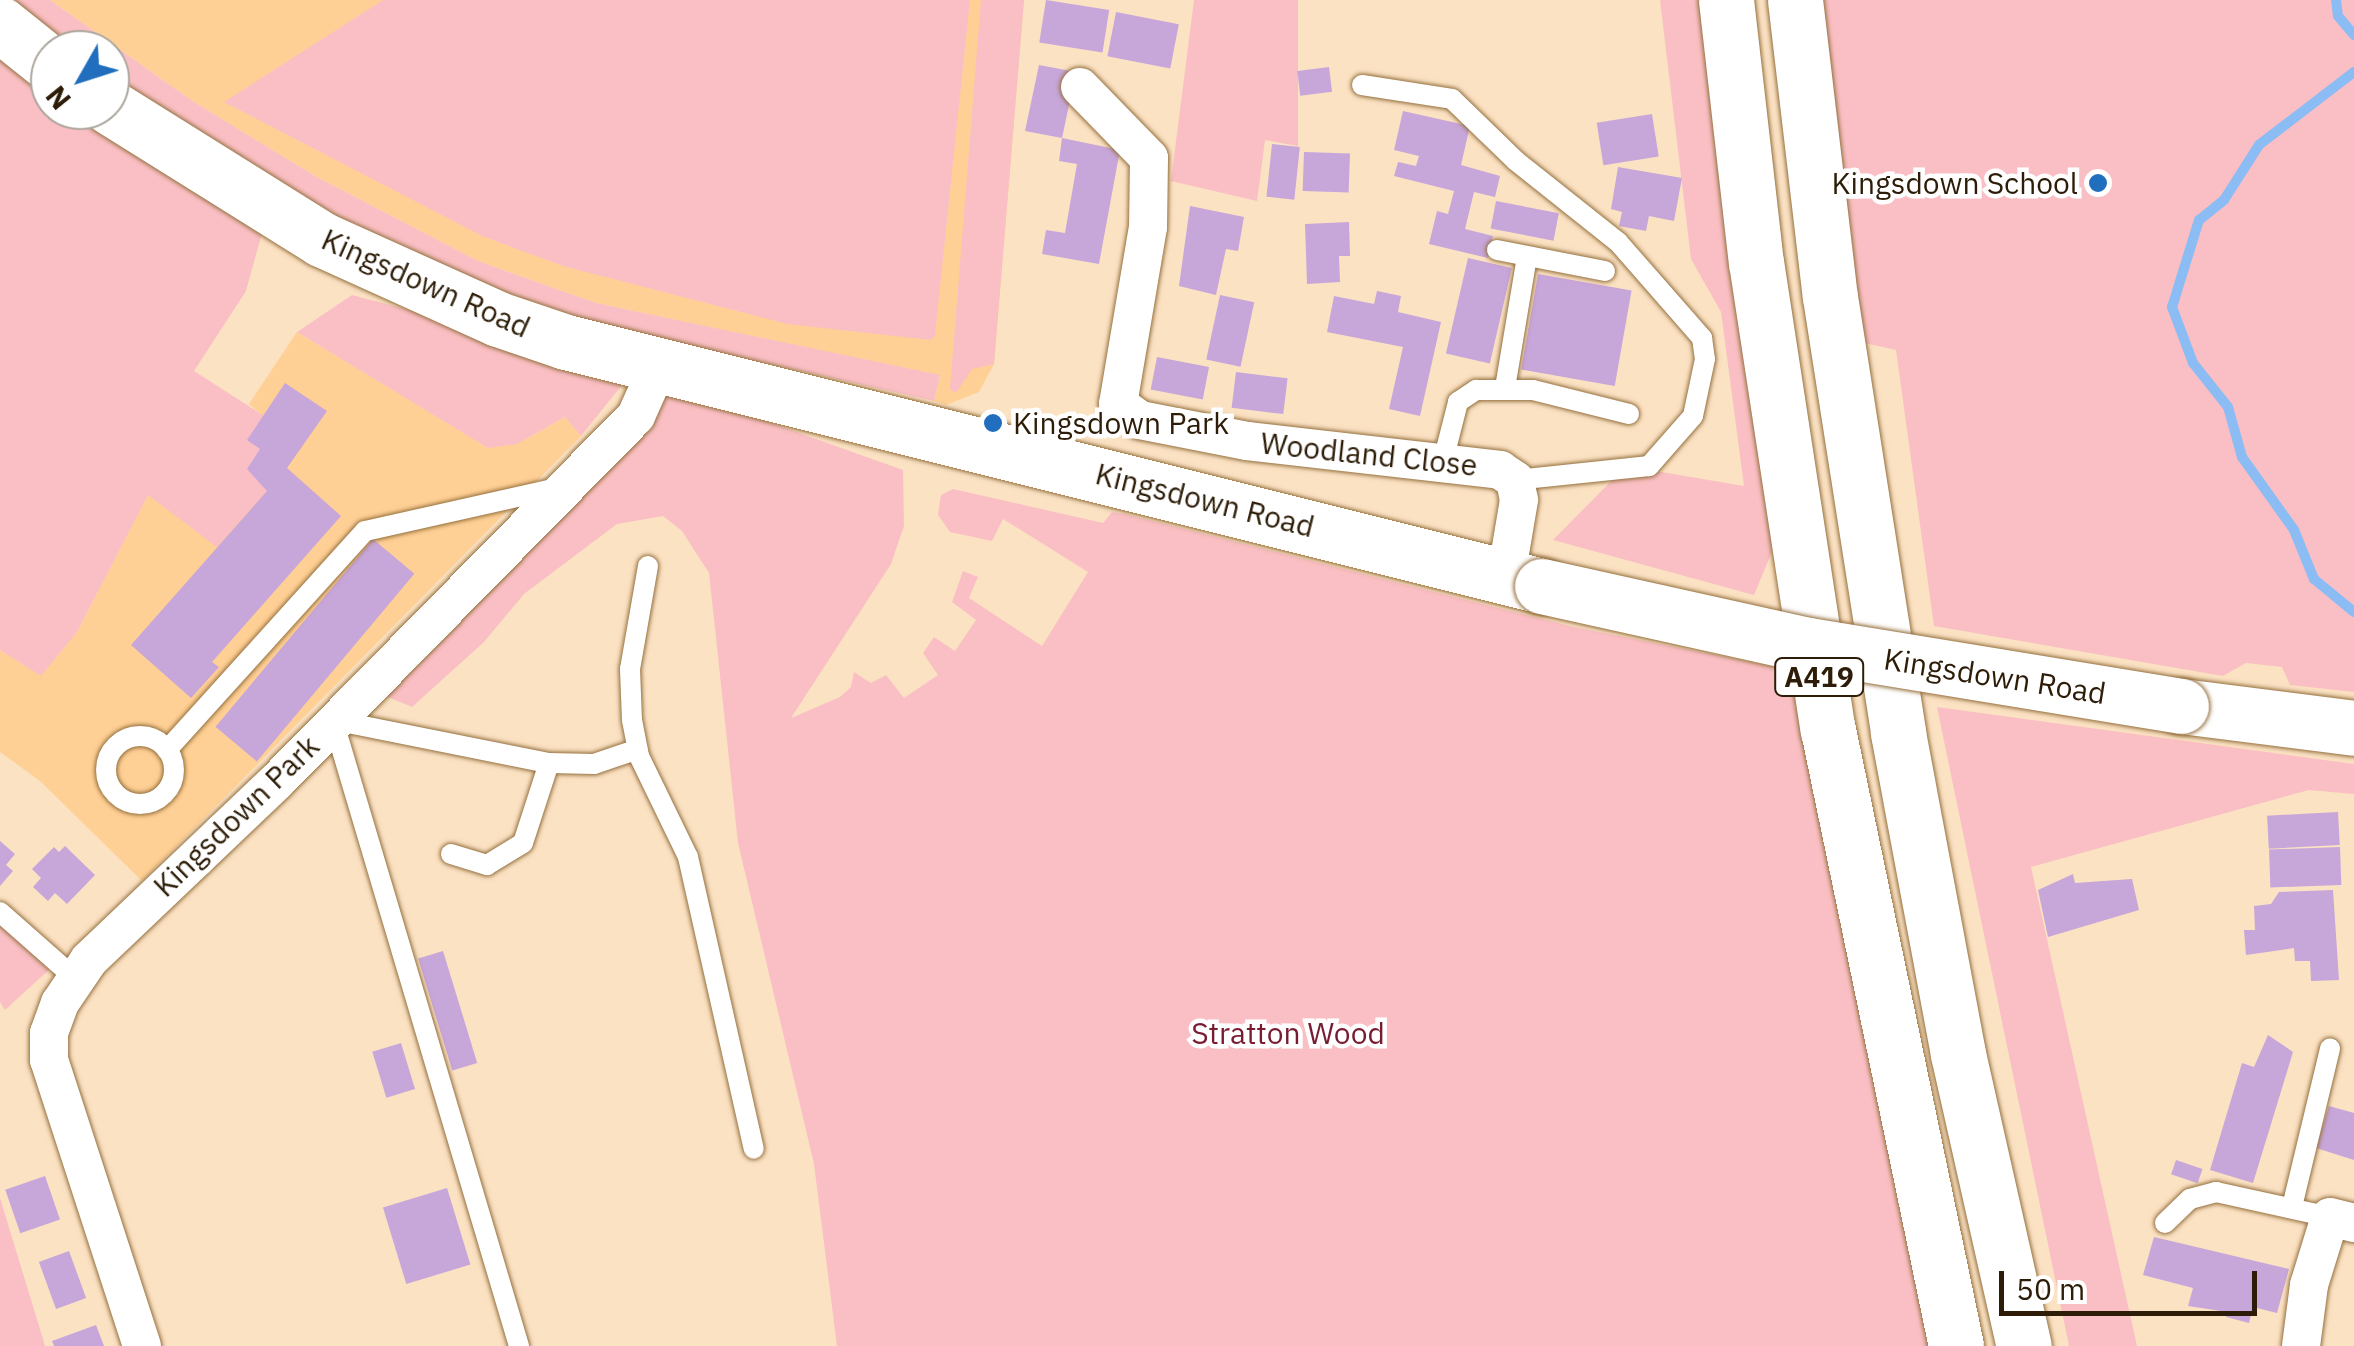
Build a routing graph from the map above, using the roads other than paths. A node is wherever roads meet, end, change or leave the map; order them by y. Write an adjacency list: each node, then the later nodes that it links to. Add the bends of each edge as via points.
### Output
1 (1726, 0): 34 (main road, A419, via 1756,262 1828,730)
2 (1795, 0): 35 (main road, A419, via 1830,298 1898,734 1958,1054)
3 (0, 24): 4 (main road)
4 (30, 48)
5 (1362, 85): 15 (lane, via 1452,100 1618,242 1702,338 1705,358 1693,416 1649,466)
6 (1080, 87): 14 (street, Woodland Close, via 1149,158 1148,227 1116,392 1125,411 1247,441)
7 (130, 120): 11 (main road, Kingsdown Road, via 321,240 498,319)
8 (1497, 250): 9 (lane)
9 (1527, 257): 10 (lane); 12 (lane)
10 (1605, 272)
11 (657, 369): 16 (street, Kingsdown Park, via 636,416); 18 (main road, Kingsdown Road)
12 (1505, 388): 13 (lane); 14 (lane, via 1476,390 1458,402)
13 (1629, 414)
14 (1443, 461): 15 (street, Woodland Close, via 1500,470)
15 (1515, 480): 18 (street, Woodland Close)
16 (564, 488): 19 (street, Kingsdown Park); 22 (lane, via 365,531)
17 (648, 566): 21 (lane, via 630,670)
18 (1524, 581): 20 (main road, Kingsdown Road, bridge, via 1809,645)
19 (334, 720): 23 (lane); 26 (street, Kingsdown Park); 33 (lane)
20 (2354, 728)
21 (638, 749): 23 (lane, via 594,764); 28 (lane, via 688,858)
22 (167, 750)
23 (549, 763): 24 (lane, via 523,843 487,865)
24 (452, 854)
25 (0, 912): 26 (lane)
26 (76, 979): 32 (street, Kingsdown Park, via 49,1033 49,1060)
27 (2330, 1049): 29 (lane)
28 (754, 1150)
29 (2292, 1207): 30 (lane); 31 (lane, via 2234,1192 2203,1193 2176,1207)
30 (2342, 1220): 36 (street, via 2309,1285)
31 (2165, 1223)
32 (142, 1346)
33 (519, 1346)
34 (1956, 1346)
35 (2024, 1346)
36 (2301, 1346)

